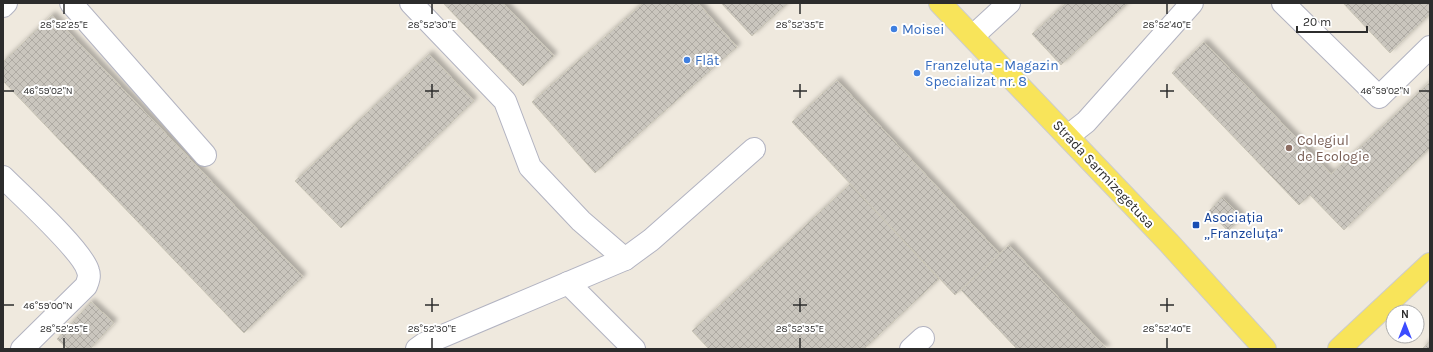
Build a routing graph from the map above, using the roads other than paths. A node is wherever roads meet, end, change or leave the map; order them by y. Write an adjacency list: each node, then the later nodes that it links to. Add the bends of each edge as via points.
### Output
1 (6, 3): 8 (street)
2 (71, 3): 13 (street)
3 (411, 3): 15 (street, via 504,100 530,167 581,221)
4 (940, 3): 9 (main road, Strada Sarmizegetusa)
5 (1009, 3): 9 (street)
6 (1192, 3): 11 (street, via 1086,122)
7 (1283, 3): 10 (street, via 1379,97)
8 (3, 6)
9 (973, 36): 11 (main road, Strada Sarmizegetusa)
10 (1430, 47)
11 (1068, 136): 21 (main road, Strada Sarmizegetusa)
12 (754, 149): 15 (street)
13 (205, 155)
14 (3, 177): 18 (street, via 84,261 89,272 86,286)
15 (626, 260): 17 (street)
16 (1430, 264): 22 (main road)
17 (568, 284): 19 (street); 20 (street)
18 (32, 345)
19 (417, 349)
20 (634, 349)
21 (1265, 349)
22 (1339, 349)

